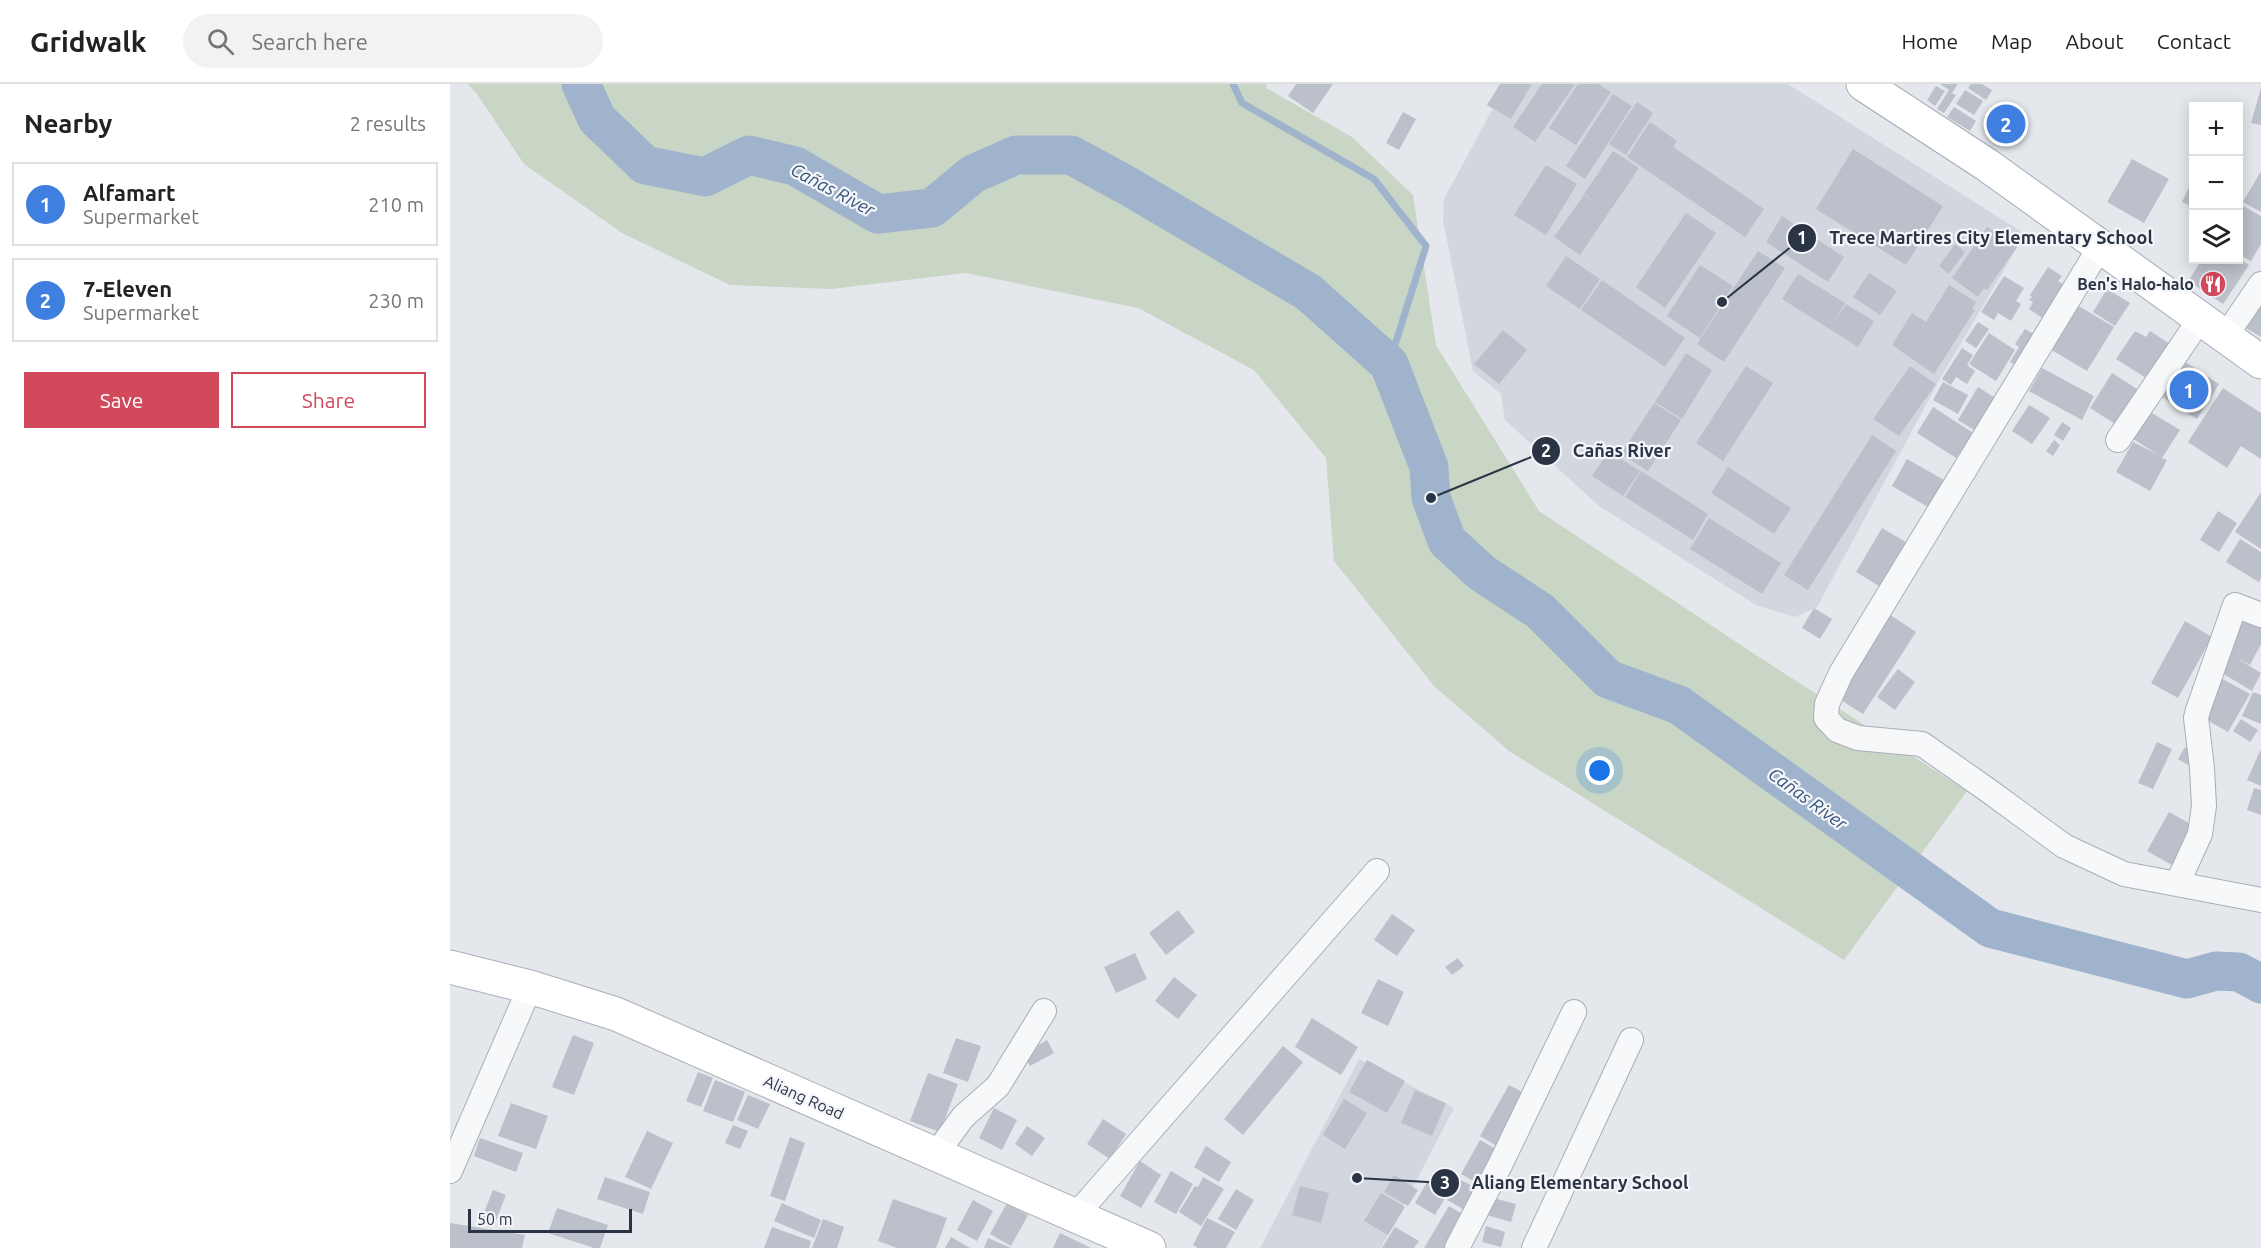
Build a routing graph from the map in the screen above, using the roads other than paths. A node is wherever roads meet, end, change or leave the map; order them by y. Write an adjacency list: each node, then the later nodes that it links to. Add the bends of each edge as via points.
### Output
1 (1863, 84): 2 (street, via 1988,165)
2 (2100, 247): 4 (street); 9 (street, via 1841,674 1827,705 1826,718 1837,730 1858,738 1922,744 2064,846 2124,874)
3 (2261, 284): 4 (street)
4 (2212, 328): 5 (street); 6 (street)
5 (2261, 362)
6 (2118, 440)
7 (2261, 615): 9 (street, via 2235,605 2198,710 2204,806 2200,834)
8 (1377, 871): 18 (street)
9 (2177, 884): 10 (street)
10 (2261, 900)
11 (450, 967): 12 (street, Aliang Road)
12 (530, 987): 16 (street, Aliang Road, via 616,1014); 17 (street)
13 (1044, 1011): 16 (street, via 998,1086 963,1117)
14 (1574, 1012): 20 (street)
15 (1631, 1040): 21 (street)
16 (936, 1154): 18 (street, Aliang Road)
17 (450, 1171)
18 (1076, 1215): 19 (street, Aliang Road)
19 (1146, 1247)
20 (1457, 1248)
21 (1534, 1248)

